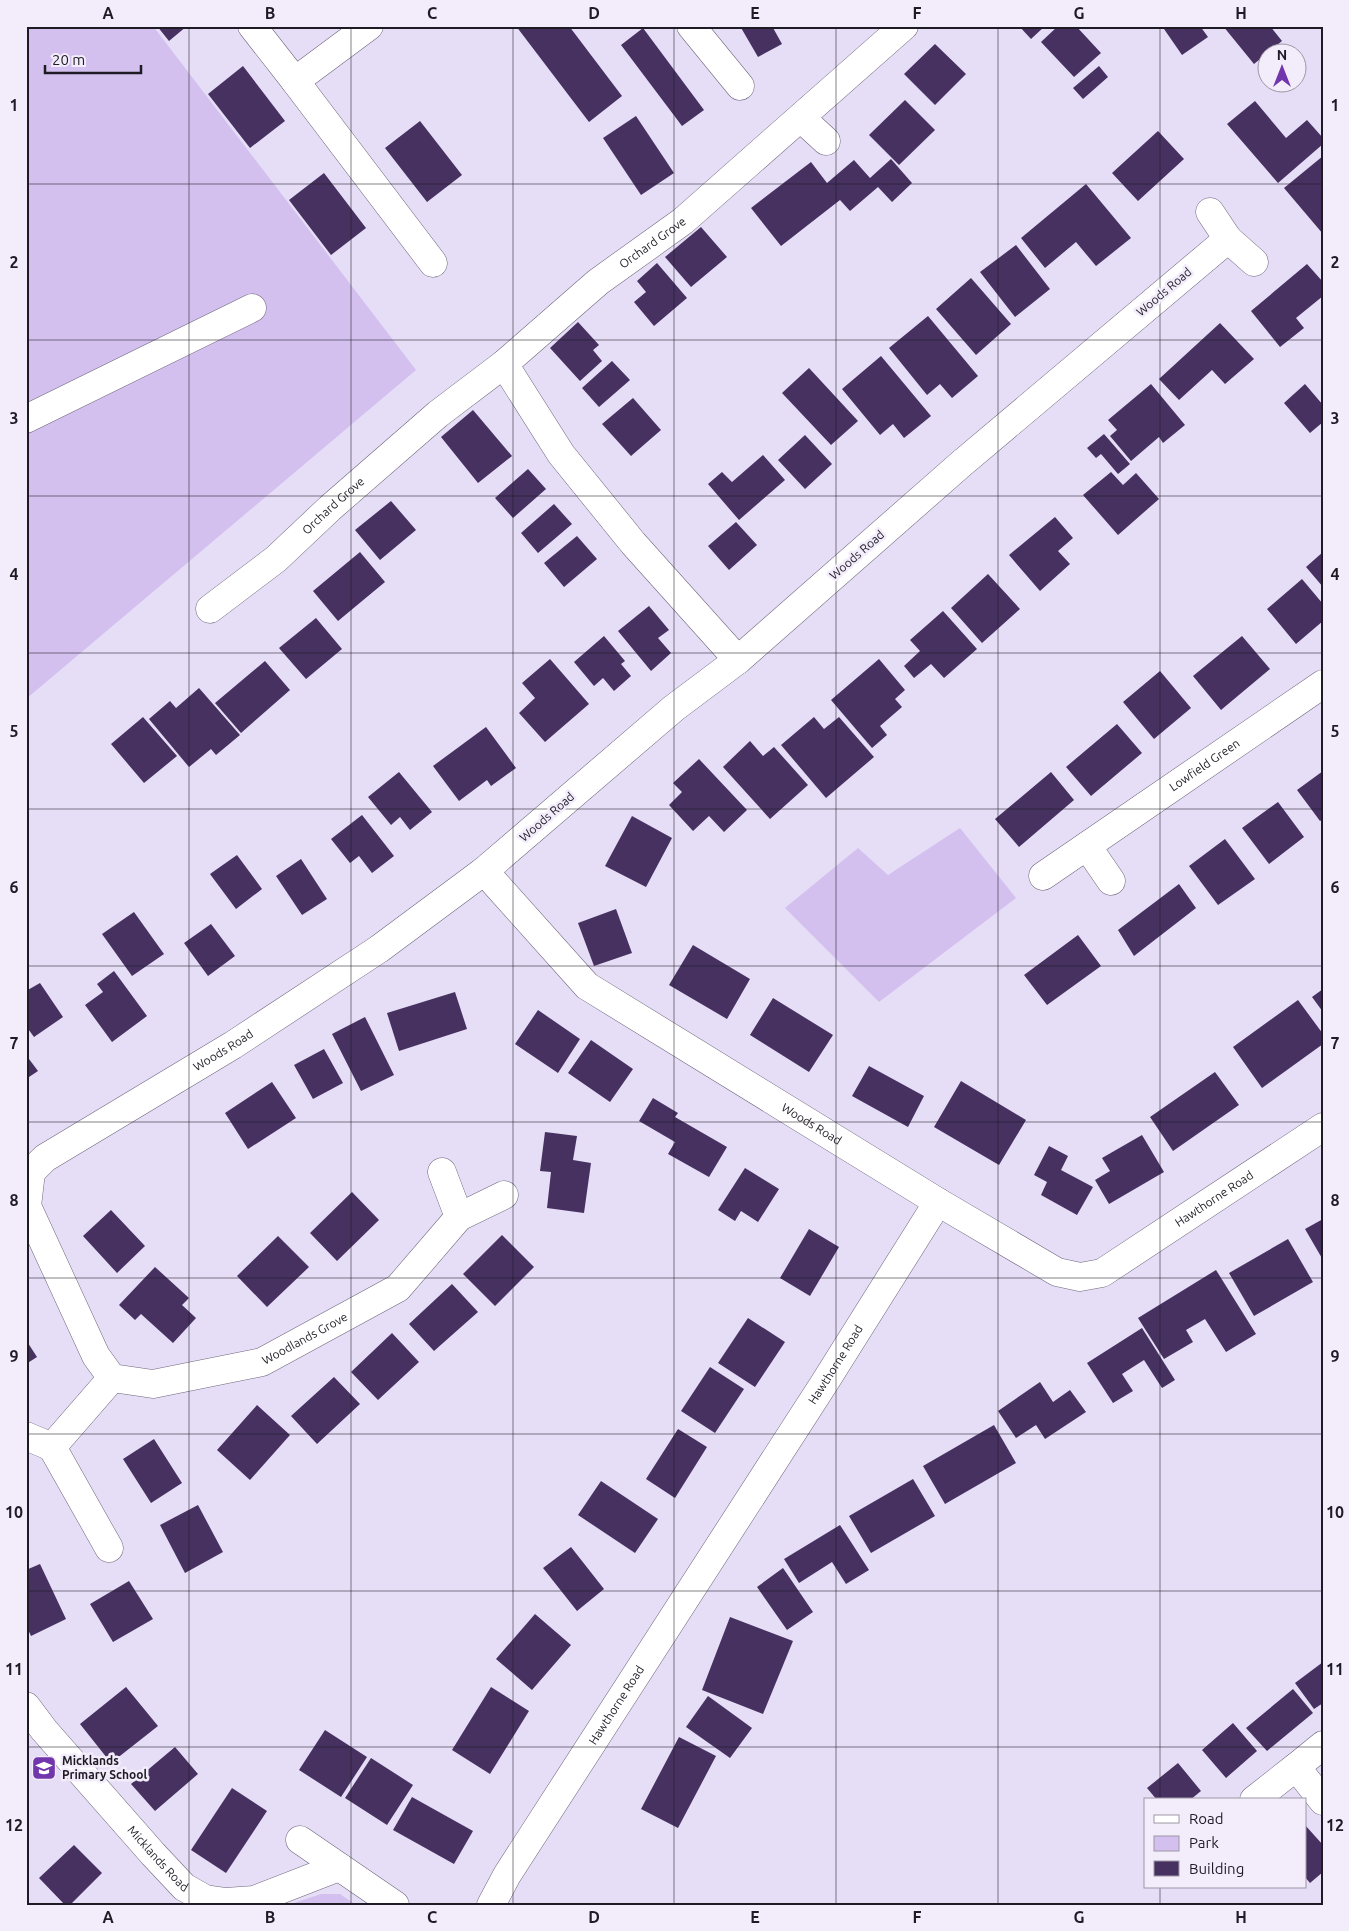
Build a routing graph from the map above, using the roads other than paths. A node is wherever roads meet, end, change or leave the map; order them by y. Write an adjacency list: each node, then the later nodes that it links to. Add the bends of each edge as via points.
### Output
1 (252, 26): 5 (street)
2 (369, 26): 5 (street)
3 (690, 26): 6 (street)
4 (904, 26): 7 (street, Orchard Grove)
5 (295, 82): 12 (street)
6 (740, 86)
7 (801, 118): 8 (street); 14 (street, Orchard Grove, via 683,221 598,282)
8 (826, 142)
9 (1210, 212): 10 (street)
10 (1228, 238): 11 (street); 17 (street, Woods Road, via 961,464)
11 (1254, 262)
12 (433, 263)
13 (252, 308): 15 (street)
14 (504, 364): 16 (street, Orchard Grove, via 438,414 276,559); 17 (street, via 561,454 633,543)
15 (26, 419)
16 (210, 609)
17 (738, 660): 20 (street, Woods Road, via 674,708)
18 (1323, 684): 19 (street, Lowfield Green)
19 (1088, 846): 21 (street, Lowfield Green); 22 (street)
20 (484, 870): 24 (street, Woods Road, via 379,949); 27 (street, Woods Road, via 587,986)
21 (1043, 876)
22 (1111, 881)
23 (1323, 1127): 27 (street, Hawthorne Road, via 1102,1273 1080,1277 1057,1272)
24 (29, 1171): 29 (street, via 27,1206 96,1356)
25 (442, 1172): 28 (street)
26 (504, 1195): 28 (street, Woodlands Grove)
27 (938, 1202): 41 (street, Hawthorne Road, via 507,1875)
28 (459, 1217): 29 (street, Woodlands Grove, via 398,1288 262,1362 153,1384)
29 (112, 1378): 31 (street)
30 (26, 1436): 31 (street)
31 (52, 1447): 32 (street)
32 (109, 1548)
33 (26, 1706): 39 (street, Micklands Road, via 184,1887 205,1899 226,1902 254,1900)
34 (1323, 1745): 35 (street)
35 (1296, 1767): 36 (street); 37 (street)
36 (1257, 1798)
37 (1323, 1802)
38 (300, 1840): 39 (street)
39 (339, 1866): 40 (street)
40 (395, 1905)
41 (491, 1905)

